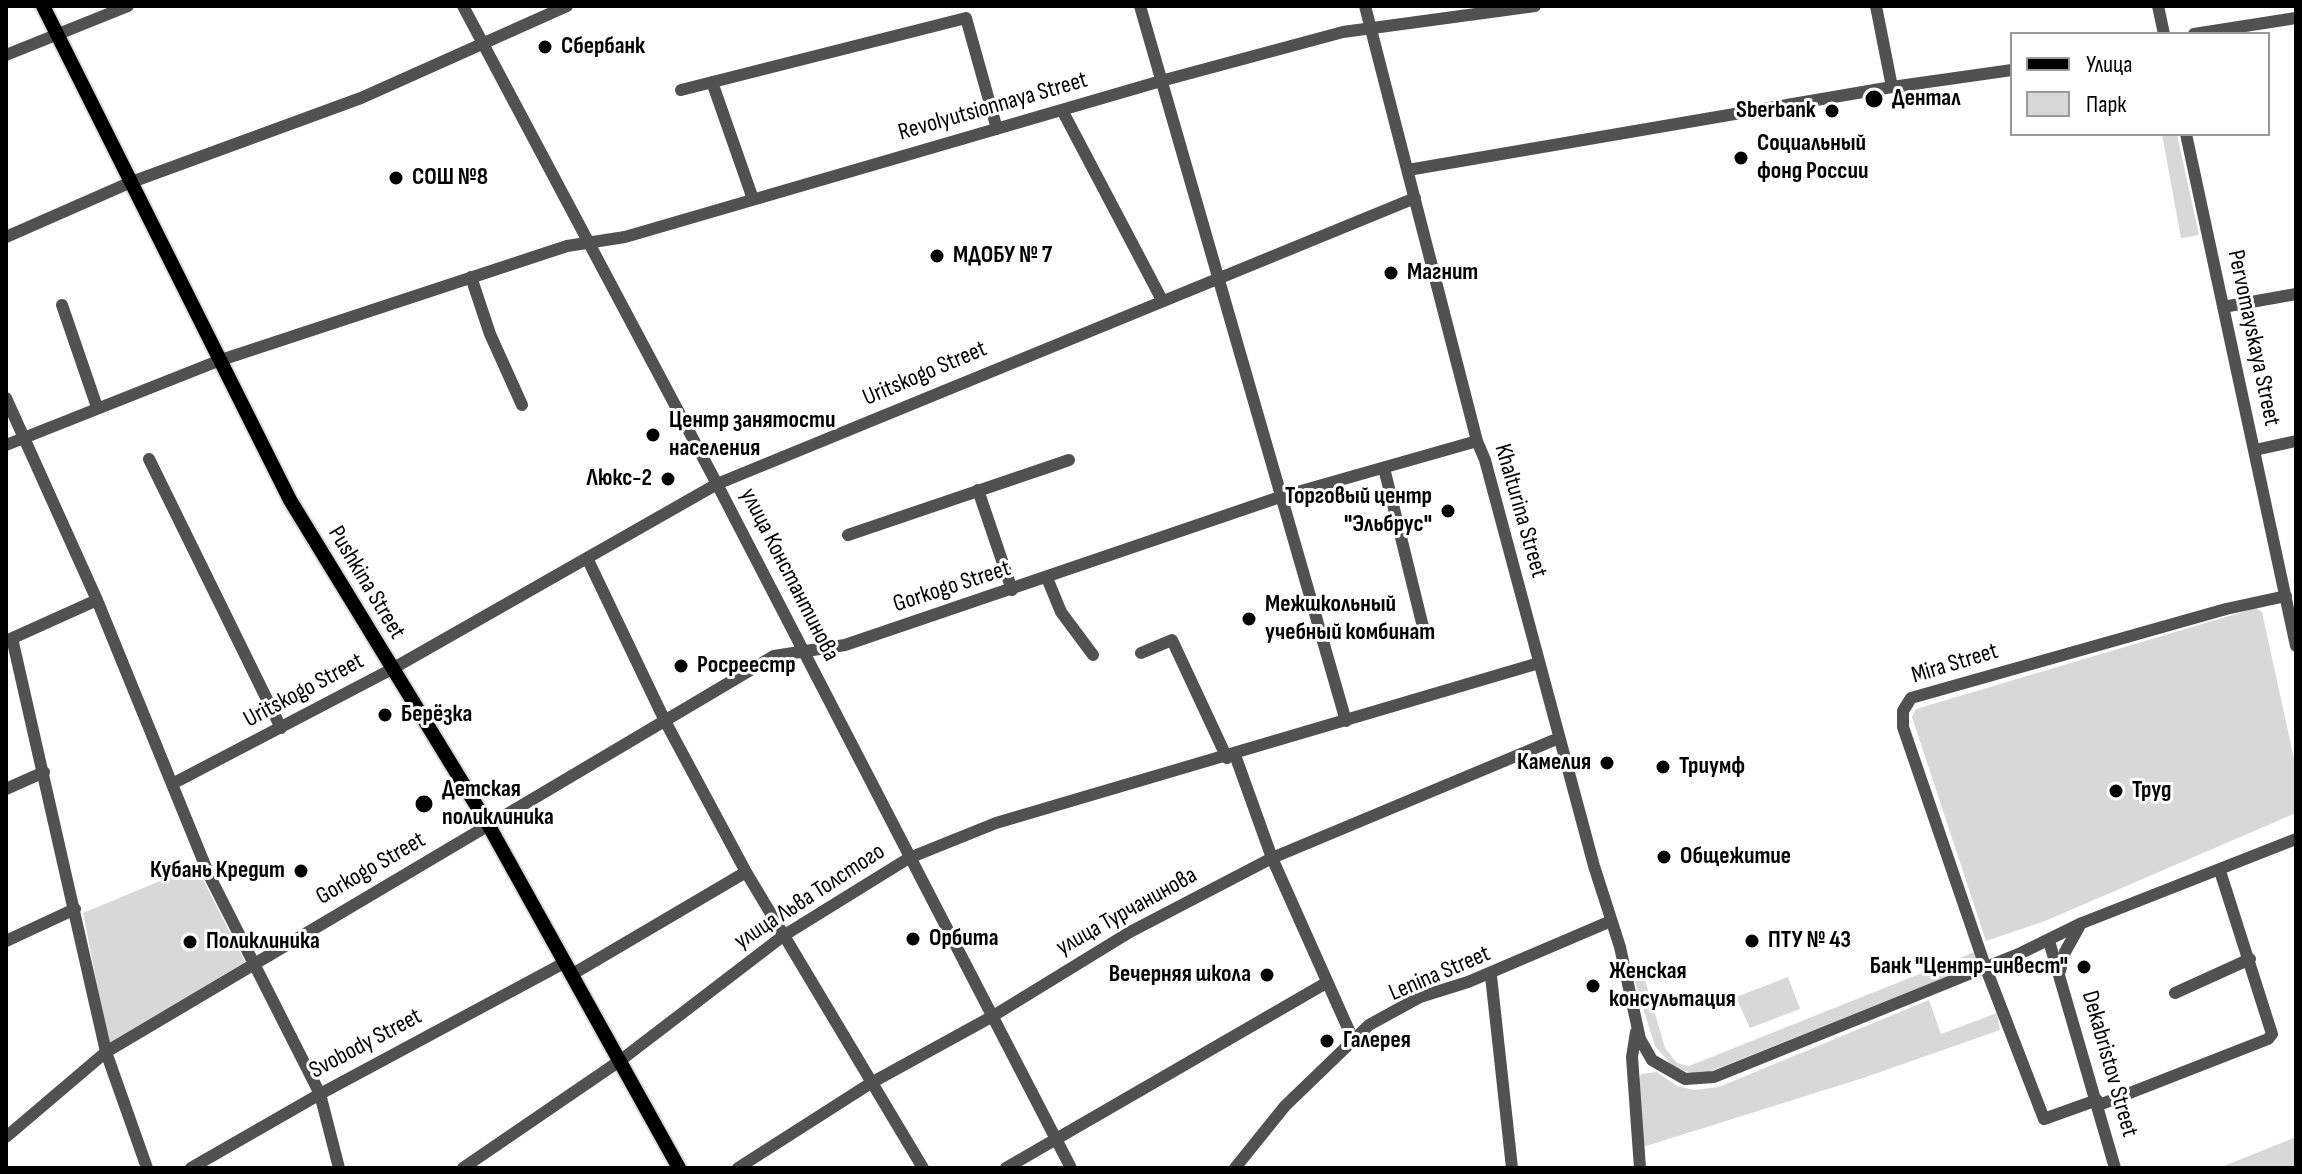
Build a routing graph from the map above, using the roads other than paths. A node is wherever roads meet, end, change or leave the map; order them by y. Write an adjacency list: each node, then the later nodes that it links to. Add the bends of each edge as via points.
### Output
1 (43, 6): 14 (main road, Pushkina Street)
2 (128, 6): 14 (street)
3 (463, 6): 15 (street, улица Константинова)
4 (567, 6): 15 (street)
5 (1140, 6): 18 (street)
6 (1365, 6): 11 (street, Khalturina Street)
7 (1535, 6): 11 (street, Revolyutsionnaya Street)
8 (1876, 6): 20 (street)
9 (2158, 6): 12 (street)
10 (2296, 18): 13 (street)
11 (1371, 30): 18 (street, Revolyutsionnaya Street, via 1343,32); 25 (street, Khalturina Street)
12 (2164, 32)
13 (2207, 32)
14 (56, 34): 16 (street); 26 (main road, Pushkina Street)
15 (482, 44): 26 (street, via 361,98); 30 (street, улица Константинова)
16 (6, 55)
17 (2010, 70): 20 (street)
18 (1161, 81): 22 (street, Revolyutsionnaya Street); 31 (street)
19 (712, 82): 21 (street); 23 (street, via 966,18); 28 (street)
20 (1892, 87): 25 (street)
21 (681, 90)
22 (1062, 110): 23 (street, Revolyutsionnaya Street); 34 (street)
23 (997, 129): 28 (street, Revolyutsionnaya Street)
24 (2186, 136): 36 (street, Pervomayskaya Street)
25 (1408, 170): 27 (street, Khalturina Street)
26 (129, 183): 29 (street); 37 (main road, Pushkina Street)
27 (1415, 198): 31 (street, Uritskogo Street); 42 (street, Khalturina Street)
28 (753, 199): 30 (street, Revolyutsionnaya Street)
29 (6, 237)
30 (590, 243): 32 (street, Revolyutsionnaya Street); 49 (street, улица Константинова)
31 (1217, 276): 34 (street, Uritskogo Street); 51 (street)
32 (471, 277): 37 (street, Revolyutsionnaya Street); 39 (street)
33 (2296, 294): 36 (street)
34 (1162, 300): 49 (street, Uritskogo Street)
35 (62, 305): 40 (street)
36 (2223, 307): 45 (street, Pervomayskaya Street)
37 (218, 361): 40 (street, Revolyutsionnaya Street); 65 (main road, Pushkina Street, via 290,500)
38 (6, 398): 41 (street)
39 (522, 405)
40 (97, 407): 41 (street, Revolyutsionnaya Street)
41 (24, 436): 44 (street, Revolyutsionnaya Street); 57 (street)
42 (1477, 441): 48 (street, Gorkogo Street); 64 (street, Khalturina Street)
43 (2296, 441): 45 (street)
44 (6, 445)
45 (2255, 450): 56 (street, Pervomayskaya Street)
46 (149, 459): 68 (street)
47 (1069, 460): 50 (street)
48 (1384, 468): 51 (street, Gorkogo Street); 58 (street)
49 (717, 484): 53 (street, Uritskogo Street); 61 (street, улица Константинова)
50 (978, 490): 52 (street); 55 (street)
51 (1280, 497): 54 (street, Gorkogo Street); 67 (street)
52 (848, 535)
53 (588, 560): 65 (street, Uritskogo Street); 66 (street)
54 (1047, 578): 55 (street, Gorkogo Street); 63 (street, Gorkogo Street, via 1061,612)
55 (1012, 590): 61 (street, Gorkogo Street)
56 (2286, 596): 60 (street, Pervomayskaya Street); 89 (street, Mira Street, via 1911,698 1903,711 1903,727)
57 (97, 600): 59 (street); 72 (street)
58 (1423, 627)
59 (9, 640): 71 (street)
60 (2296, 643)
61 (805, 653): 66 (street, Gorkogo Street, via 774,656); 76 (street, улица Константинова)
62 (1141, 653): 70 (street, via 1172,640)
63 (1093, 655)
64 (1539, 663): 67 (street, улица Льва Толстого); 69 (street, Khalturina Street)
65 (392, 669): 68 (street, Uritskogo Street); 74 (main road, Pushkina Street)
66 (665, 721): 74 (street, Gorkogo Street); 79 (street)
67 (1346, 721): 70 (street, улица Льва Толстого)
68 (281, 728): 72 (street, Uritskogo Street)
69 (1559, 738): 77 (street, улица Турчанинова); 82 (street, Khalturina Street)
70 (1231, 757): 76 (street, улица Льва Толстого, via 996,823); 77 (street)
71 (44, 772): 73 (street); 80 (street)
72 (172, 784): 88 (street)
73 (6, 789)
74 (489, 826): 88 (street, Gorkogo Street); 90 (main road, Pushkina Street)
75 (2296, 839): 78 (street)
76 (909, 858): 83 (street, улица Льва Толстого); 95 (street, улица Константинова)
77 (1272, 858): 93 (street); 95 (street, улица Турчанинова, via 1130,932)
78 (2220, 871): 81 (street); 87 (street)
79 (746, 872): 83 (street); 90 (street, Svobody Street)
80 (75, 909): 84 (street); 98 (street)
81 (2082, 923): 85 (street); 91 (street, Dekabristov Street)
82 (1612, 924): 92 (street, Lenina Street); 96 (street, Khalturina Street); 97 (street, via 1396,1008)
83 (783, 936): 99 (street, улица Льва Толстого); 100 (street)
84 (6, 941)
85 (2049, 941): 86 (street); 91 (street, Dekabristov Street)
86 (2021, 953): 89 (street); 91 (street, Dekabristov Street, via 2040,955)
87 (2250, 959): 94 (street); 102 (street, via 2272,1034 2268,1039)
88 (252, 963): 98 (street, Gorkogo Street); 101 (street)
89 (1985, 966): 96 (street, Khalturina Street, via 1714,1077 1685,1079 1658,1065 1645,1052); 102 (street, Mira Street, via 2044,1119)
90 (567, 969): 99 (main road, Pushkina Street); 101 (street, Svobody Street)
91 (2060, 971): 102 (street, Dekabristov Street)
92 (1491, 976): 97 (street, Lenina Street, via 1395,1015); 116 (street)
93 (1326, 983): 97 (street); 104 (street)
94 (2175, 993)
95 (993, 1016): 100 (street, улица Турчанинова); 104 (street, улица Константинова)
96 (1637, 1026): 117 (street, Khalturina Street, via 1632,1057)
97 (1356, 1041): 114 (street, via 1285,1106); 115 (street, Lenina Street, via 1284,1116)
98 (106, 1052): 103 (street, Gorkogo Street); 105 (street)
99 (621, 1060): 108 (street, улица Льва Толстого); 109 (main road, Pushkina Street)
100 (871, 1083): 110 (street, улица Турчанинова); 111 (street)
101 (320, 1094): 106 (street, Svobody Street); 107 (street)
102 (2098, 1102): 118 (street, Dekabristov Street)
103 (6, 1137)
104 (1055, 1137): 112 (street); 113 (street, улица Константинова)
105 (147, 1168)
106 (191, 1168)
107 (339, 1168)
108 (463, 1168)
109 (679, 1168)
110 (738, 1168)
111 (923, 1168)
112 (1006, 1168)
113 (1071, 1168)
114 (1235, 1168)
115 (1245, 1168)
116 (1512, 1168)
117 (1640, 1168)
118 (2115, 1168)

